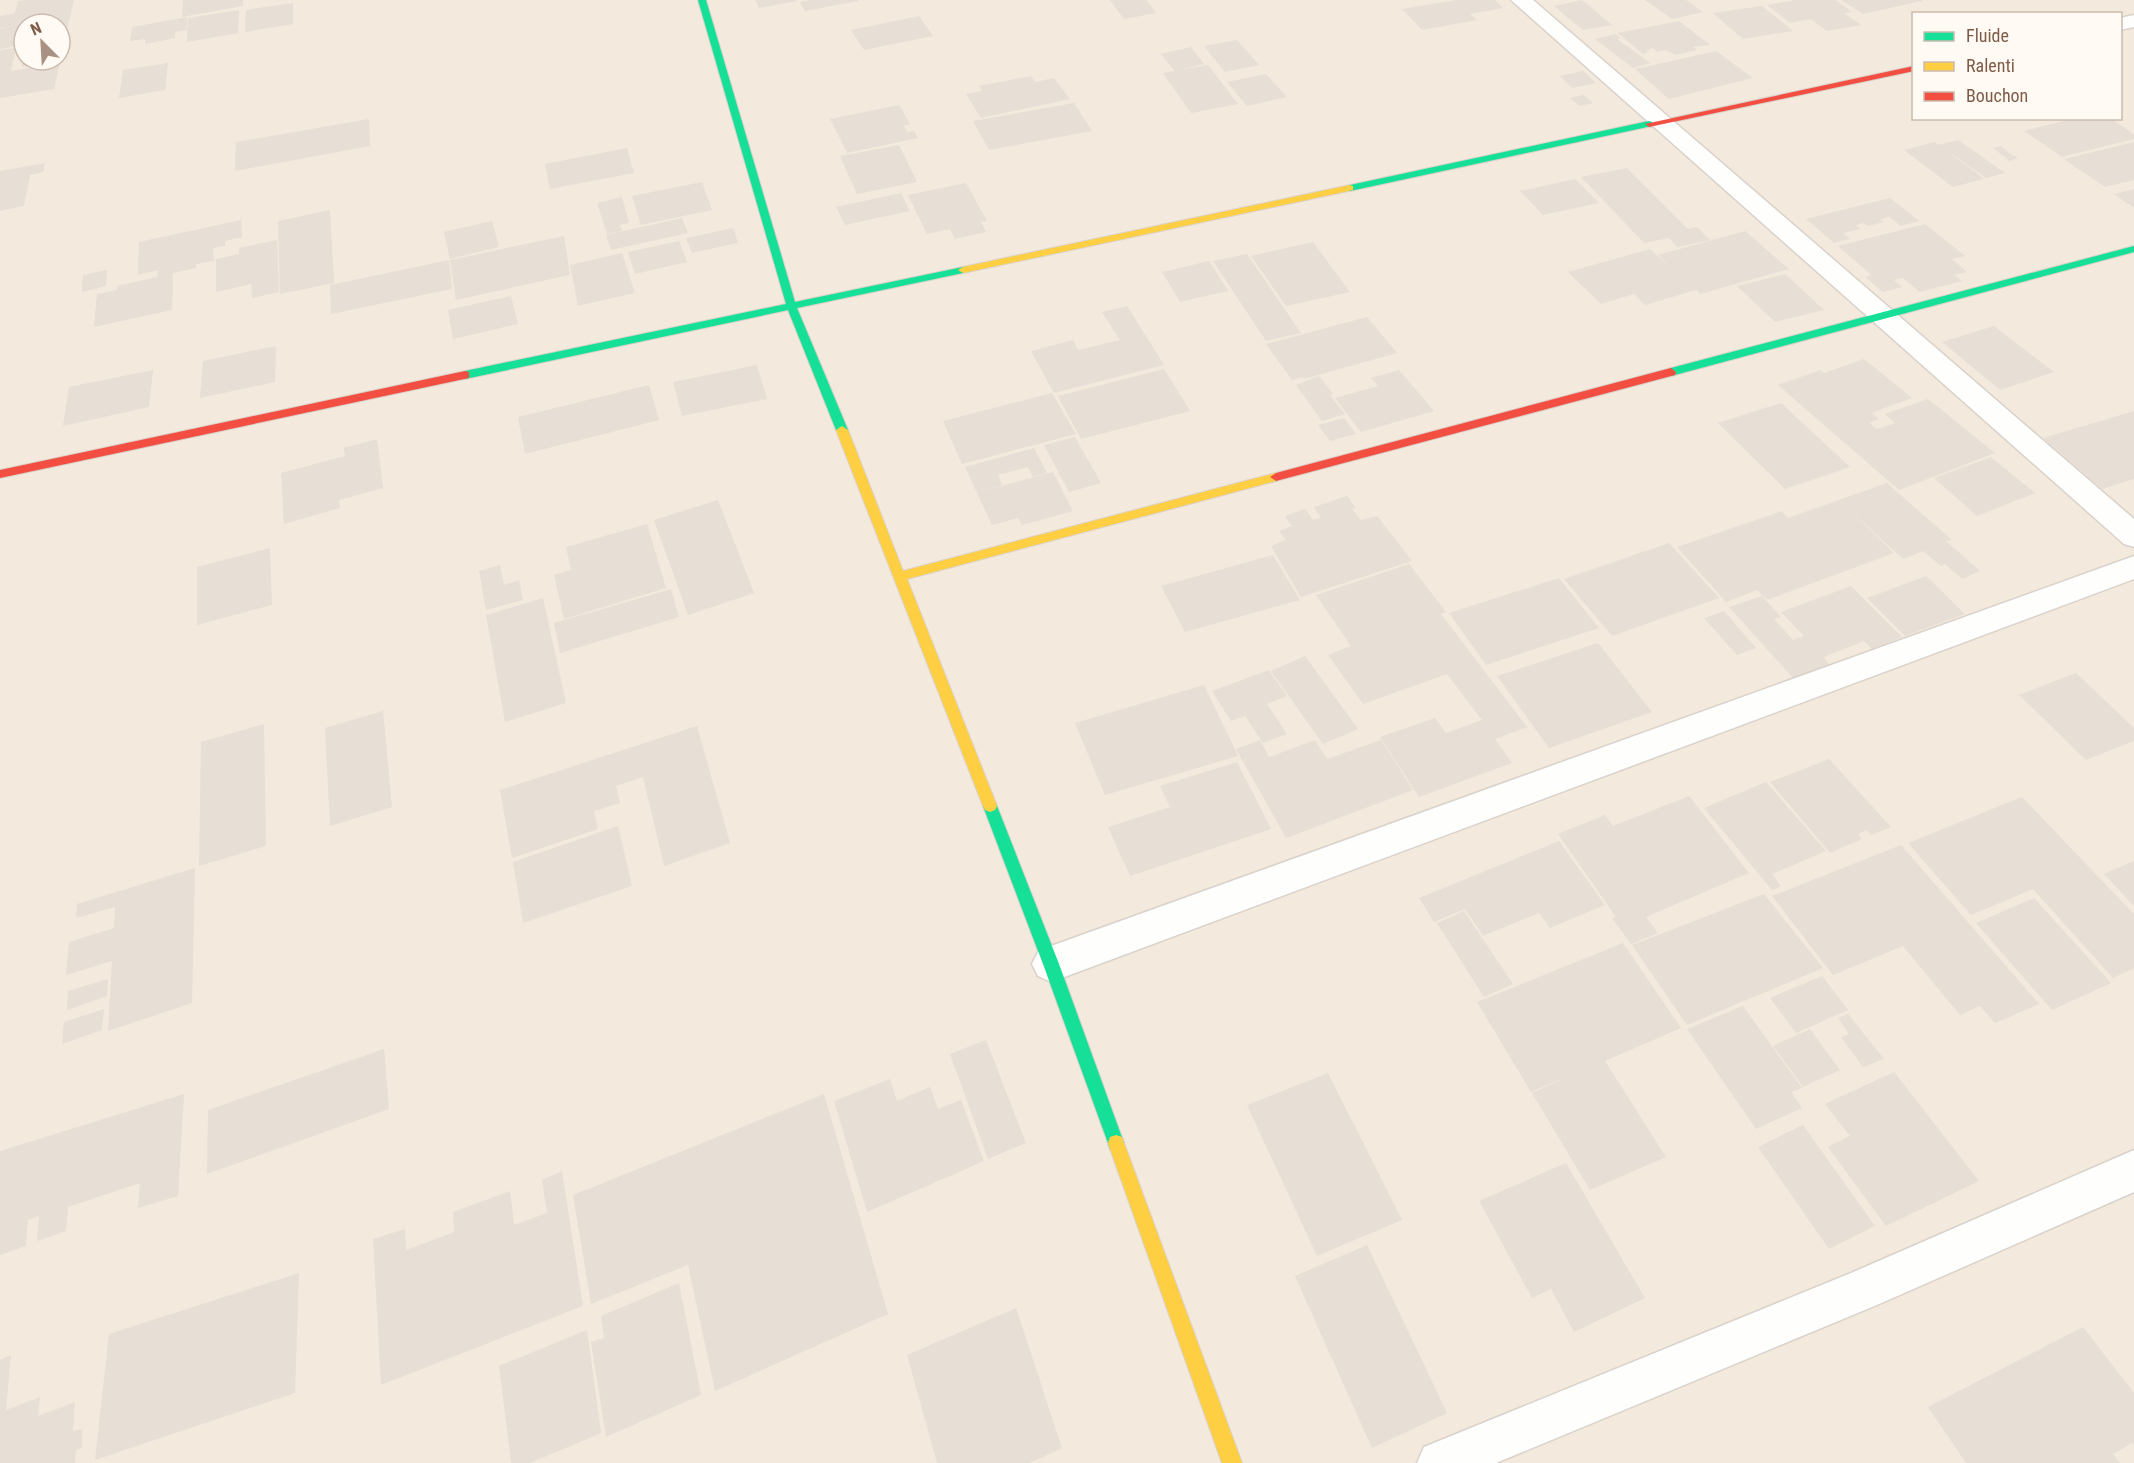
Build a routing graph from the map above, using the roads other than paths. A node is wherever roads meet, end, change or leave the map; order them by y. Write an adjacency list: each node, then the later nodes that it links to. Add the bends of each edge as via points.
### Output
1 (702, 0): 6 (street)
2 (1521, 0): 4 (street)
3 (1912, 68): 4 (street)
4 (1662, 122): 6 (street); 7 (street)
5 (2134, 249): 7 (street)
6 (792, 308): 8 (street); 11 (street)
7 (1883, 316): 9 (street); 11 (street)
8 (0, 474)
9 (2134, 536)
10 (2134, 567): 12 (street)
11 (902, 576): 12 (street)
12 (1051, 964): 14 (street)
13 (2134, 1172): 15 (street, via 1862,1290)
14 (1232, 1463)
15 (1440, 1463)

